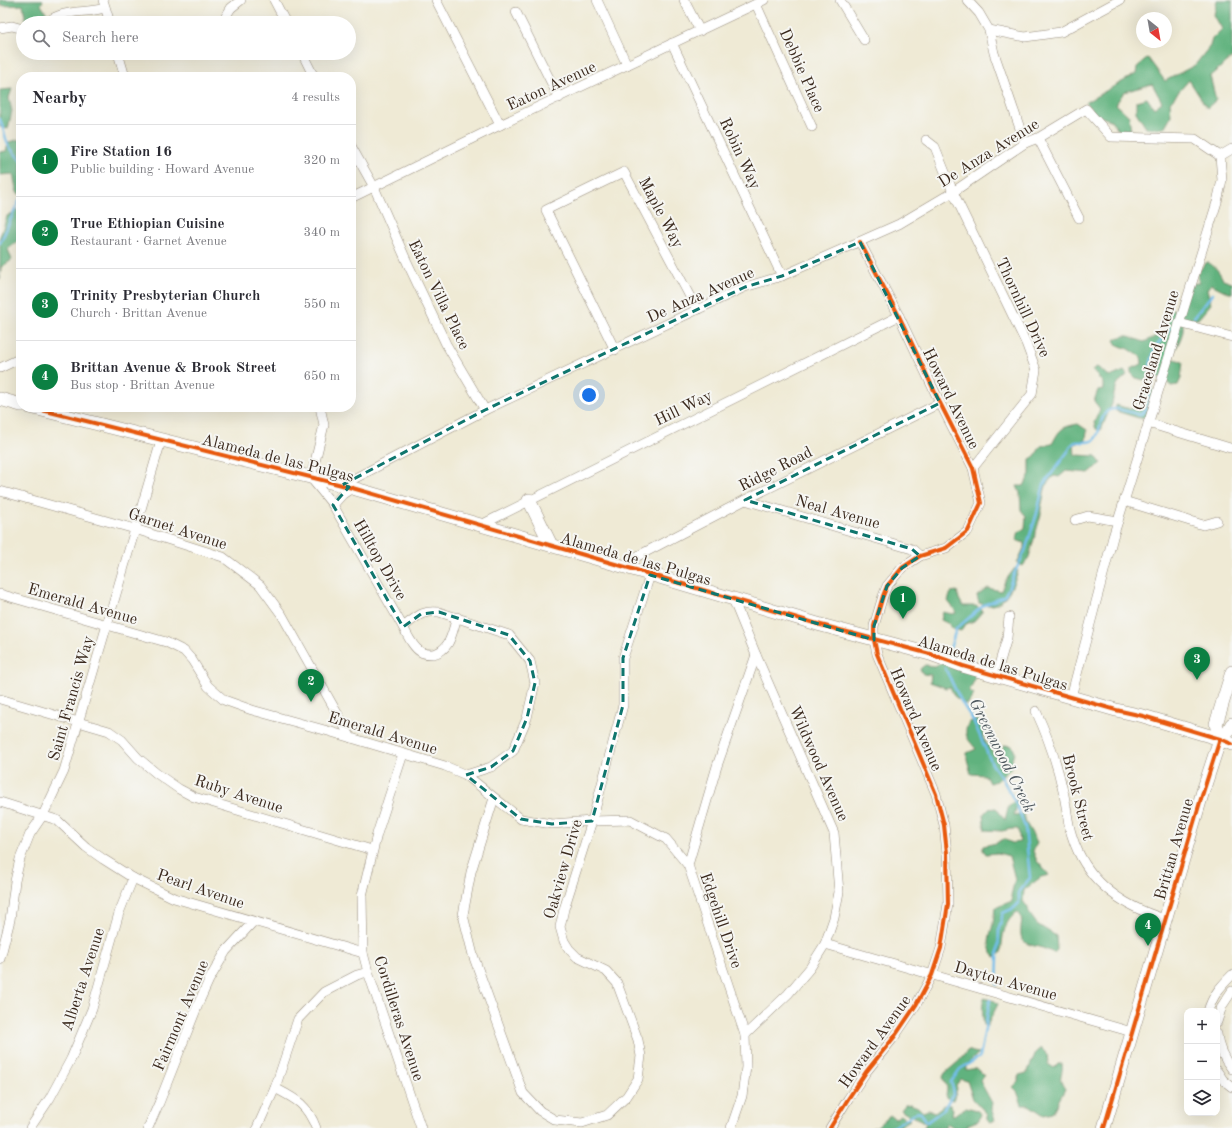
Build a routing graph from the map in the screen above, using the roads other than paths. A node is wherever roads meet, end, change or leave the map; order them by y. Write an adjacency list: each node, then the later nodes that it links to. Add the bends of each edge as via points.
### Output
1 (241, 0): 14 (street)
2 (274, 0): 15 (street)
3 (436, 0): 28 (street)
4 (596, 0): 24 (street)
5 (684, 0): 19 (street)
6 (840, 0): 20 (street)
7 (967, 0): 18 (street)
8 (1120, 0): 18 (street, via 1061,32 1025,37)
9 (760, 2): 19 (street, Eaton Avenue); 29 (street, Debbie Place)
10 (104, 4): 12 (street, via 94,11); 13 (street)
11 (516, 12): 27 (street)
12 (57, 16)
13 (108, 16)
14 (226, 16)
15 (282, 16)
16 (16, 27): 17 (street)
17 (0, 28)
18 (989, 30): 32 (street, via 994,53)
19 (700, 31): 21 (street, Eaton Avenue)
20 (864, 40)
21 (672, 43): 24 (street, Eaton Avenue); 41 (street, Robin Way)
22 (120, 60): 25 (street)
23 (304, 60): 26 (street)
24 (627, 65): 27 (street, Eaton Avenue)
25 (124, 72)
26 (309, 72)
27 (559, 98): 28 (street, Eaton Avenue)
28 (500, 125): 36 (street, Eaton Avenue)
29 (812, 127)
30 (1038, 138): 32 (street, De Anza Avenue); 35 (street, De Anza Avenue, via 1086,109 1111,137 1195,139); 39 (street)
31 (926, 140): 37 (street, Thornhill Drive, via 934,147)
32 (1025, 143): 37 (street, De Anza Avenue)
33 (1232, 149): 35 (street)
34 (356, 155): 36 (street, Eaton Villa Place)
35 (1220, 156): 44 (street, Graceland Avenue, via 1221,187)
36 (374, 187): 38 (street, Eaton Avenue); 52 (street, Eaton Villa Place, via 446,344)
37 (953, 192): 40 (street, De Anza Avenue, via 899,224); 58 (street, Thornhill Drive, via 1026,343 1036,370 1032,394)
38 (356, 196)
39 (1079, 218)
40 (860, 242): 41 (street, De Anza Avenue); 43 (street, Howard Avenue)
41 (782, 276): 42 (street, De Anza Avenue, via 745,287)
42 (697, 310): 46 (street, De Anza Avenue); 46 (street, Maple Way, via 624,172 546,210)
43 (899, 316): 50 (street, Howard Avenue); 62 (street, Hill Way)
44 (1179, 323): 45 (street); 55 (street, Graceland Avenue)
45 (1232, 337)
46 (615, 350): 52 (street, De Anza Avenue)
47 (16, 360): 48 (street)
48 (0, 368)
49 (0, 399): 51 (main road)
50 (940, 403): 58 (street, Howard Avenue); 63 (street, Ridge Road)
51 (16, 404)
52 (485, 410): 60 (street, De Anza Avenue)
53 (49, 412): 56 (main road, Alameda de las Pulgas)
54 (321, 412): 59 (street, via 324,425)
55 (1148, 423): 57 (street); 64 (street, Graceland Avenue)
56 (162, 441): 59 (main road, Alameda de las Pulgas); 70 (street, Saint Francis Way)
57 (1230, 448)
58 (973, 468): 72 (street, Howard Avenue, via 981,503 968,531 946,548)
59 (311, 478): 60 (main road, Alameda de las Pulgas); 65 (street, Hilltop Drive)
60 (347, 487): 65 (street); 69 (main road, Alameda de las Pulgas)
61 (0, 491): 70 (street, Garnet Avenue)
62 (529, 500): 69 (street, Hill Way); 71 (main road)
63 (745, 500): 72 (street, Neal Avenue, via 912,549); 73 (street, Ridge Road, via 634,558)
64 (1124, 501): 67 (street, Graceland Avenue); 68 (street, via 1203,525)
65 (332, 505): 80 (street, Hilltop Drive)
66 (1075, 520): 67 (street, via 1088,516)
67 (1118, 521): 86 (street, Graceland Avenue)
68 (1217, 521)
69 (481, 525): 71 (main road, Alameda de las Pulgas)
70 (135, 530): 79 (street, Saint Francis Way); 90 (street, Garnet Avenue, via 224,557 260,585 282,615)
71 (551, 546): 73 (main road, Alameda de las Pulgas)
72 (920, 556): 81 (street, Howard Avenue, via 902,568 887,586 874,626)
73 (629, 568): 74 (main road, Alameda de las Pulgas)
74 (650, 575): 76 (main road, Alameda de las Pulgas); 98 (street, Oakview Drive, via 623,658 623,705)
75 (0, 594): 79 (street, Emerald Avenue)
76 (733, 599): 81 (main road, Alameda de las Pulgas); 82 (street, Wildwood Avenue)
77 (457, 617): 80 (street, Hilltop Drive, via 429,611); 80 (street, Hilltop Drive, via 449,642 438,653 421,653); 94 (street, Hilltop Drive, via 509,635 530,661 535,683 527,718 513,750 491,767)
78 (1009, 617): 84 (street, via 1007,638)
79 (107, 625): 88 (street, Saint Francis Way); 90 (street, Emerald Avenue, via 166,642 184,651 208,686 224,700)
80 (403, 627)
81 (874, 640): 84 (main road, Alameda de las Pulgas); 108 (street, Howard Avenue, via 877,654 936,794 944,825 948,904 941,948)
82 (756, 655): 100 (street, Edgehill Drive, via 717,766); 104 (street, Wildwood Avenue, via 834,833 839,892)
83 (1232, 672): 91 (main road, Brittan Avenue, via 1216,724)
84 (996, 675): 86 (main road, Alameda de las Pulgas)
85 (0, 698): 88 (street, Ruby Avenue)
86 (1071, 698): 91 (main road, Alameda de las Pulgas)
87 (1036, 711): 102 (street, Brook Street, via 1049,739 1077,851 1088,868 1111,893 1130,906)
88 (78, 722): 97 (street, Saint Francis Way, via 64,771); 99 (street, Ruby Avenue, via 109,731 156,773 194,797)
89 (1232, 724): 91 (main road, Brittan Avenue)
90 (351, 738): 93 (street, Emerald Avenue)
91 (1220, 739): 92 (main road, Alameda de las Pulgas); 102 (main road, Brittan Avenue)
92 (1232, 744)
93 (404, 754): 94 (street, Emerald Avenue); 99 (street, Cordilleras Avenue)
94 (466, 775): 95 (street, Emerald Avenue)
95 (494, 798): 98 (street, Emerald Avenue, via 521,819 538,823); 98 (street, Oakview Drive, via 471,872 463,915 473,955 523,1093 540,1111 555,1120 582,1123 607,1115 627,1096 638,1079 641,1056 638,1040 617,983 606,970 577,957 564,941 560,927)
96 (0, 802): 97 (street, Pearl Avenue)
97 (43, 815): 101 (street, Pearl Avenue, via 57,820 86,847); 106 (street, Saint Francis Way, via 30,834 20,859 14,880 10,920)
98 (592, 821): 100 (street, Emerald Avenue, via 630,820 666,839)
99 (372, 850): 105 (street, Cordilleras Avenue, via 362,896)
100 (688, 865): 114 (street, Edgehill Drive)
101 (133, 878): 103 (street, Pearl Avenue, via 174,898); 120 (street, Alberta Avenue, via 118,914 92,1009 71,1059)
102 (1166, 919): 113 (main road, Brittan Avenue)
103 (253, 922): 105 (street, Pearl Avenue); 121 (street, Fairmont Avenue, via 226,951 209,980)
104 (825, 944): 108 (street, Dayton Avenue); 114 (street, Wildwood Avenue, via 810,968 788,994)
105 (363, 953): 107 (street, Cordilleras Avenue)
106 (0, 959)
107 (368, 972): 119 (street, via 324,992 298,1019); 124 (street, Cordilleras Avenue)
108 (932, 975): 113 (street, Dayton Avenue); 126 (street, Howard Avenue, via 916,1005 859,1082)
109 (1232, 975): 111 (street, via 1220,987)
110 (1232, 991): 112 (street)
111 (1209, 1008)
112 (1220, 1012)
113 (1132, 1032): 127 (main road, Brittan Avenue)
114 (746, 1035): 125 (street, Edgehill Drive, via 746,1067 742,1096)
115 (1218, 1044): 116 (street)
116 (1232, 1069)
117 (1220, 1076): 118 (street)
118 (1232, 1087)
119 (275, 1088): 122 (street); 123 (street, via 296,1098 311,1114)
120 (30, 1128)
121 (148, 1128)
122 (257, 1128)
123 (316, 1128)
124 (421, 1128)
125 (731, 1128)
126 (830, 1128)
127 (1104, 1128)

